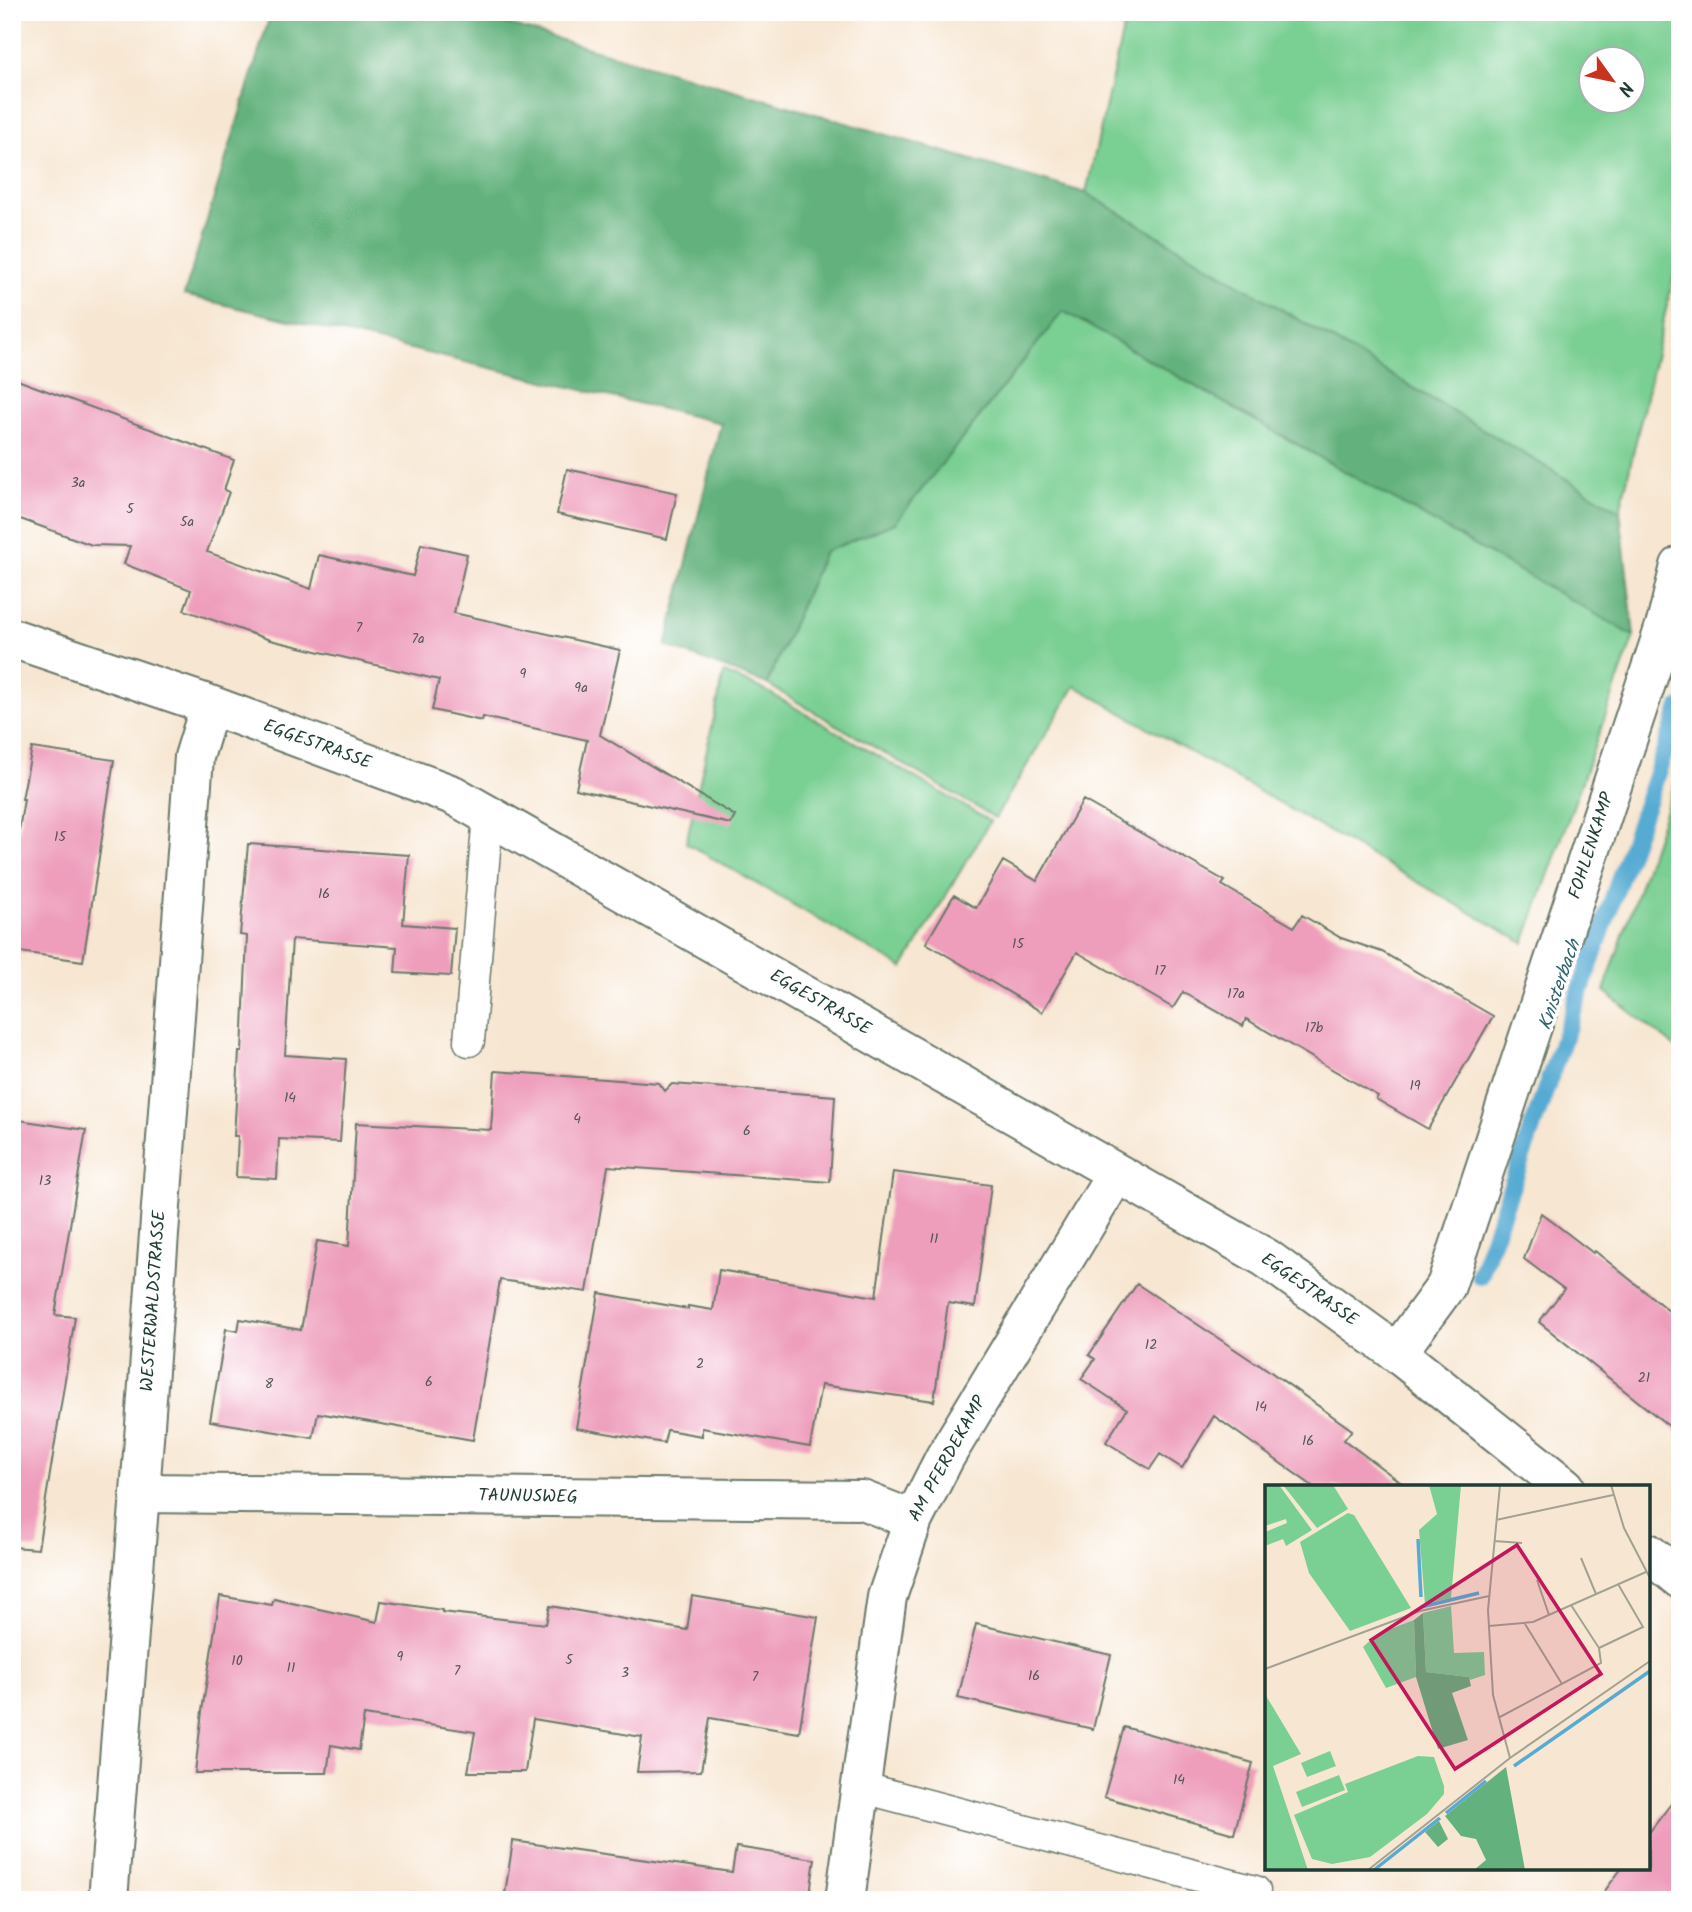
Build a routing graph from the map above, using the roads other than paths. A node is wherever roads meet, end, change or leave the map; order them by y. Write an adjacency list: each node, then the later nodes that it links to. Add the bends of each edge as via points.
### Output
1 (1680, 566): 7 (street, FOHLENKAMP, via 1667,620 1446,1286)
2 (12, 638): 3 (street, EGGESTRASSE)
3 (210, 705): 4 (street, EGGESTRASSE, via 453,795); 9 (street, WESTERWALDSTRASSE, via 194,757)
4 (488, 815): 5 (lane); 6 (street, EGGESTRASSE)
5 (469, 1041)
6 (1116, 1174): 7 (street, EGGESTRASSE, via 1266,1258); 10 (street, AM PFERDEKAMP, via 945,1457)
7 (1397, 1353): 8 (street, EGGESTRASSE)
8 (1562, 1485)
9 (140, 1493): 10 (street, TAUNUSWEG, via 862,1500); 15 (street, WESTERWALDSTRASSE)
10 (913, 1520): 13 (street, AM PFERDEKAMP, via 887,1597)
11 (1650, 1555): 12 (street)
12 (1680, 1579)
13 (861, 1790): 14 (lane); 16 (street, AM PFERDEKAMP)
14 (1255, 1891)
15 (108, 1900)
16 (845, 1900)

